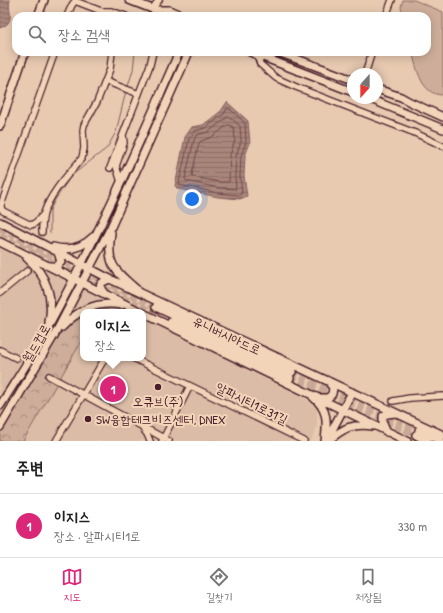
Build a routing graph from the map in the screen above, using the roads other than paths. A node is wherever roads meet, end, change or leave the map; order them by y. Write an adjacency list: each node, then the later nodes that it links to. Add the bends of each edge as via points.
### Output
1 (44, 0): 6 (main road)
2 (129, 0): 5 (main road)
3 (159, 0): 5 (street)
4 (392, 0): 11 (street)
5 (153, 9): 9 (main road); 10 (main road)
6 (40, 12)
7 (69, 12): 8 (street, via 75,1 101,11)
8 (114, 12)
9 (158, 12)
10 (174, 12)
11 (388, 12)
12 (25, 56): 30 (main road)
13 (54, 56): 36 (street, via 1,205 3,211 31,225)
14 (112, 56): 24 (street)
15 (152, 56): 27 (street)
16 (177, 56): 35 (main road, 월드컵로)
17 (188, 56): 38 (main road, 월드컵로)
18 (256, 56): 33 (street, via 260,64 276,78)
19 (262, 56): 25 (main road)
20 (289, 56): 23 (main road)
21 (371, 56): 22 (street)
22 (367, 68)
23 (347, 78)
24 (105, 81): 27 (street); 36 (street, via 82,130 82,158 61,183)
25 (347, 90)
26 (383, 91): 29 (main road)
27 (139, 94): 32 (street)
28 (383, 104): 31 (main road)
29 (443, 117)
30 (0, 126)
31 (443, 129)
32 (123, 134): 34 (street); 35 (street, via 124,143 116,166)
33 (443, 146)
34 (110, 168)
35 (122, 177): 40 (main road, 월드컵로)
36 (43, 215): 39 (street)
37 (0, 222): 42 (main road)
38 (111, 227): 47 (main road, 월드컵로); 54 (main road, via 109,245 113,266)
39 (42, 232)
40 (97, 232): 42 (main road, via 84,244 72,249); 45 (main road, 월드컵로)
41 (0, 242): 43 (main road)
42 (42, 245): 44 (main road)
43 (21, 252): 46 (main road); 61 (main road, via 38,269 48,288 51,306)
44 (58, 252): 45 (main road); 46 (main road, via 61,262 56,267)
45 (81, 265): 47 (main road); 49 (main road, 월드컵로)
46 (51, 266): 49 (main road)
47 (90, 270): 50 (main road); 51 (main road, 월드컵로)
48 (27, 271): 52 (street)
49 (74, 278): 51 (main road); 61 (main road, 월드컵로)
50 (110, 279): 53 (main road, via 100,284 100,289); 54 (main road)
51 (83, 283): 53 (main road); 62 (main road, 월드컵로)
52 (0, 293)
53 (104, 293): 57 (main road)
54 (140, 293): 69 (main road)
55 (88, 309): 56 (main road, via 100,304 114,303)
56 (134, 309)
57 (136, 309)
58 (155, 310): 67 (main road, 유니버시아드로)
59 (80, 313): 62 (main road, via 71,318)
60 (146, 314): 71 (main road)
61 (47, 330): 77 (main road, 월드컵로)
62 (56, 334): 81 (main road, 월드컵로)
63 (0, 350): 64 (street)
64 (16, 358)
65 (103, 361): 73 (street)
66 (139, 361): 70 (street, 알파시티1로31길)
67 (291, 375)
68 (48, 376): 73 (street)
69 (328, 380): 72 (main road); 75 (main road, via 333,388 332,394 328,398)
70 (190, 386): 84 (street, 알파시티1로31길); 86 (street)
71 (307, 392): 75 (main road); 91 (main road, via 320,403 326,415)
72 (352, 392): 78 (main road); 79 (main road)
73 (83, 394): 80 (street); 87 (street)
74 (443, 396): 76 (street)
75 (321, 398): 78 (main road)
76 (393, 401)
77 (0, 406)
78 (344, 409): 82 (main road); 91 (main road)
79 (396, 413): 83 (main road, via 383,416); 85 (main road)
80 (140, 426): 86 (street); 88 (street)
81 (0, 427)
82 (380, 428): 83 (main road); 91 (main road, via 351,426)
83 (387, 432): 92 (main road)
84 (291, 435): 89 (street); 90 (street, 알파시티1로31길)
85 (443, 435)
86 (165, 440)
87 (56, 441)
88 (150, 441)
89 (288, 441)
90 (304, 441)
91 (326, 441)
92 (407, 441)
93 (428, 441): 94 (main road, via 417,433)
94 (441, 441)

